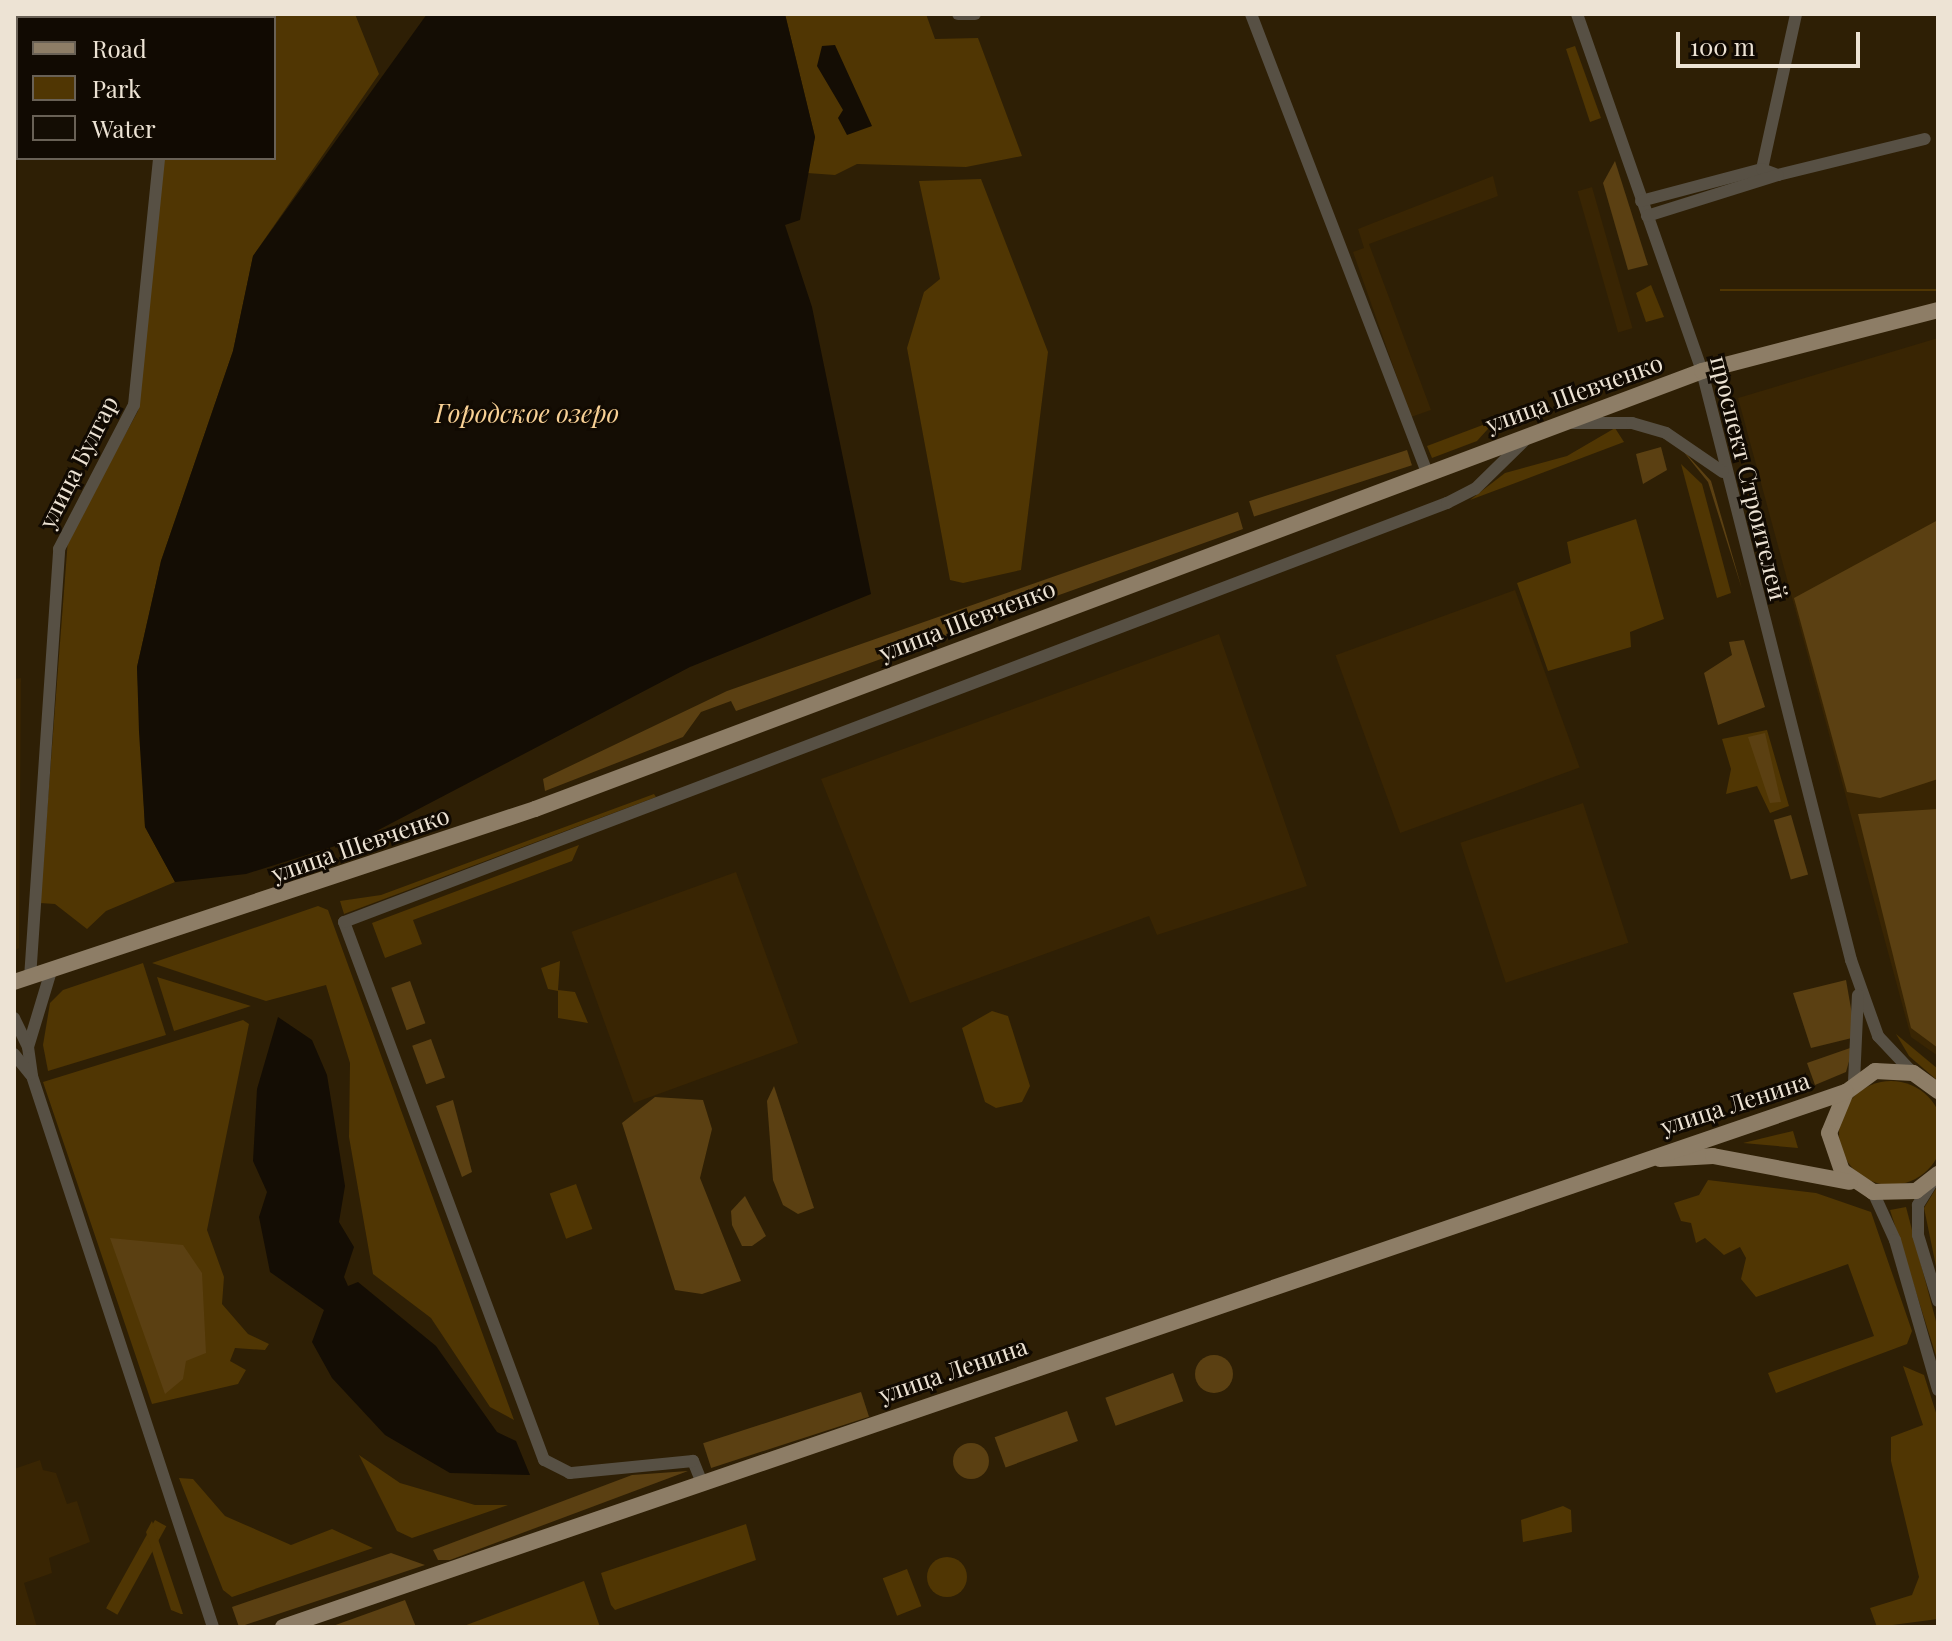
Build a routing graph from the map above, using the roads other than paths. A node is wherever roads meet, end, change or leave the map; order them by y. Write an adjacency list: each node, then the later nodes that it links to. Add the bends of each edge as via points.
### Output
1 (958, 14): 2 (street)
2 (975, 14)
3 (1251, 14): 16 (street)
4 (1577, 14): 10 (street, проспект Строителей)
5 (1796, 14): 8 (street)
6 (1925, 139): 9 (street)
7 (159, 160): 20 (street, улица Булгар, via 134,405 59,549)
8 (1762, 169): 9 (street); 10 (street)
9 (1778, 175): 11 (street)
10 (1641, 201): 11 (street, проспект Строителей)
11 (1647, 216): 13 (street, проспект Строителей)
12 (1938, 310): 13 (main road, улица Шевченко)
13 (1702, 371): 14 (main road, улица Шевченко); 17 (street, проспект Строителей)
14 (1560, 423): 15 (main road, улица Шевченко); 17 (street, via 1632,423 1661,431)
15 (1530, 434): 16 (main road, улица Шевченко); 34 (street, via 1475,489 1447,503 344,922 544,1460 570,1473 693,1461)
16 (1427, 472): 19 (main road, улица Шевченко, via 535,809)
17 (1723, 472): 18 (street, проспект Строителей)
18 (1851, 960): 24 (street, проспект Строителей, via 1878,1036); 26 (street, проспект Строителей, via 1861,1038)
19 (51, 971): 20 (main road, улица Шевченко); 22 (street)
20 (22, 980)
21 (14, 1018): 22 (street)
22 (28, 1047): 25 (street)
23 (14, 1054): 25 (street)
24 (1913, 1073): 26 (main road, улица Ленина, via 1875,1071); 27 (main road)
25 (32, 1076): 35 (street)
26 (1850, 1087): 28 (main road, улица Ленина); 30 (main road, via 1829,1133 1832,1152)
27 (1938, 1091)
28 (1639, 1160): 30 (main road, улица Ленина, via 1713,1156 1804,1168); 34 (main road, улица Ленина)
29 (1937, 1176): 31 (main road, via 1916,1191); 32 (street, via 1918,1205 1918,1235)
30 (1855, 1184): 31 (main road, улица Ленина)
31 (1873, 1192): 33 (street, via 1895,1240)
32 (1938, 1301)
33 (1938, 1390)
34 (702, 1483): 36 (main road, улица Ленина)
35 (213, 1627)
36 (283, 1627)

